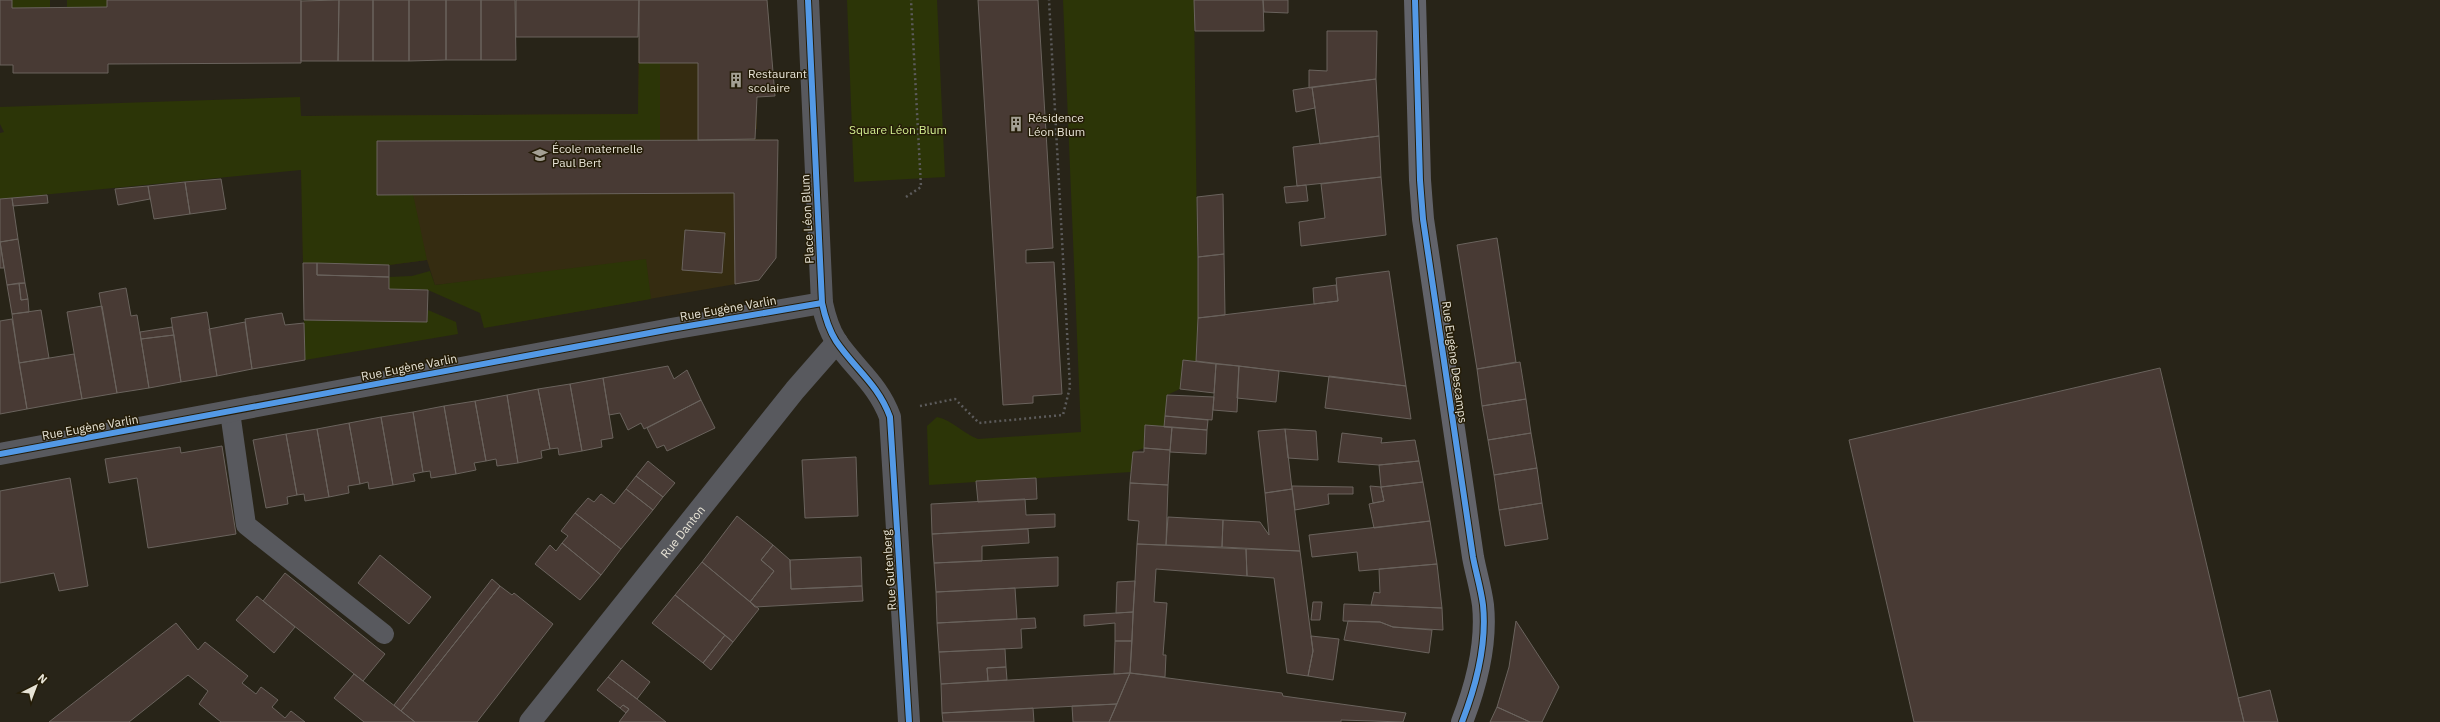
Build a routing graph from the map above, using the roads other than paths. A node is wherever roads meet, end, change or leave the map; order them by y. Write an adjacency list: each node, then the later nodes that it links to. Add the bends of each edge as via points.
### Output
1 (808, 0): 3 (street, Place Léon Blum)
2 (1416, 0): 11 (street, Rue Eugène Descamps, via 1423,219 1473,557 1483,606 1478,670)
3 (822, 303): 4 (street, Place Léon Blum, via 827,322); 5 (street, Rue Eugène Varlin, via 671,328)
4 (837, 342): 6 (street, Place Léon Blum, via 875,387 884,400); 9 (street, Rue Danton, via 795,390)
5 (230, 412): 7 (street, Rue Eugène Varlin); 8 (lane, via 246,525)
6 (890, 417): 10 (street, Rue Gutenberg)
7 (0, 454)
8 (384, 634)
9 (530, 722)
10 (909, 722)
11 (1462, 722)

